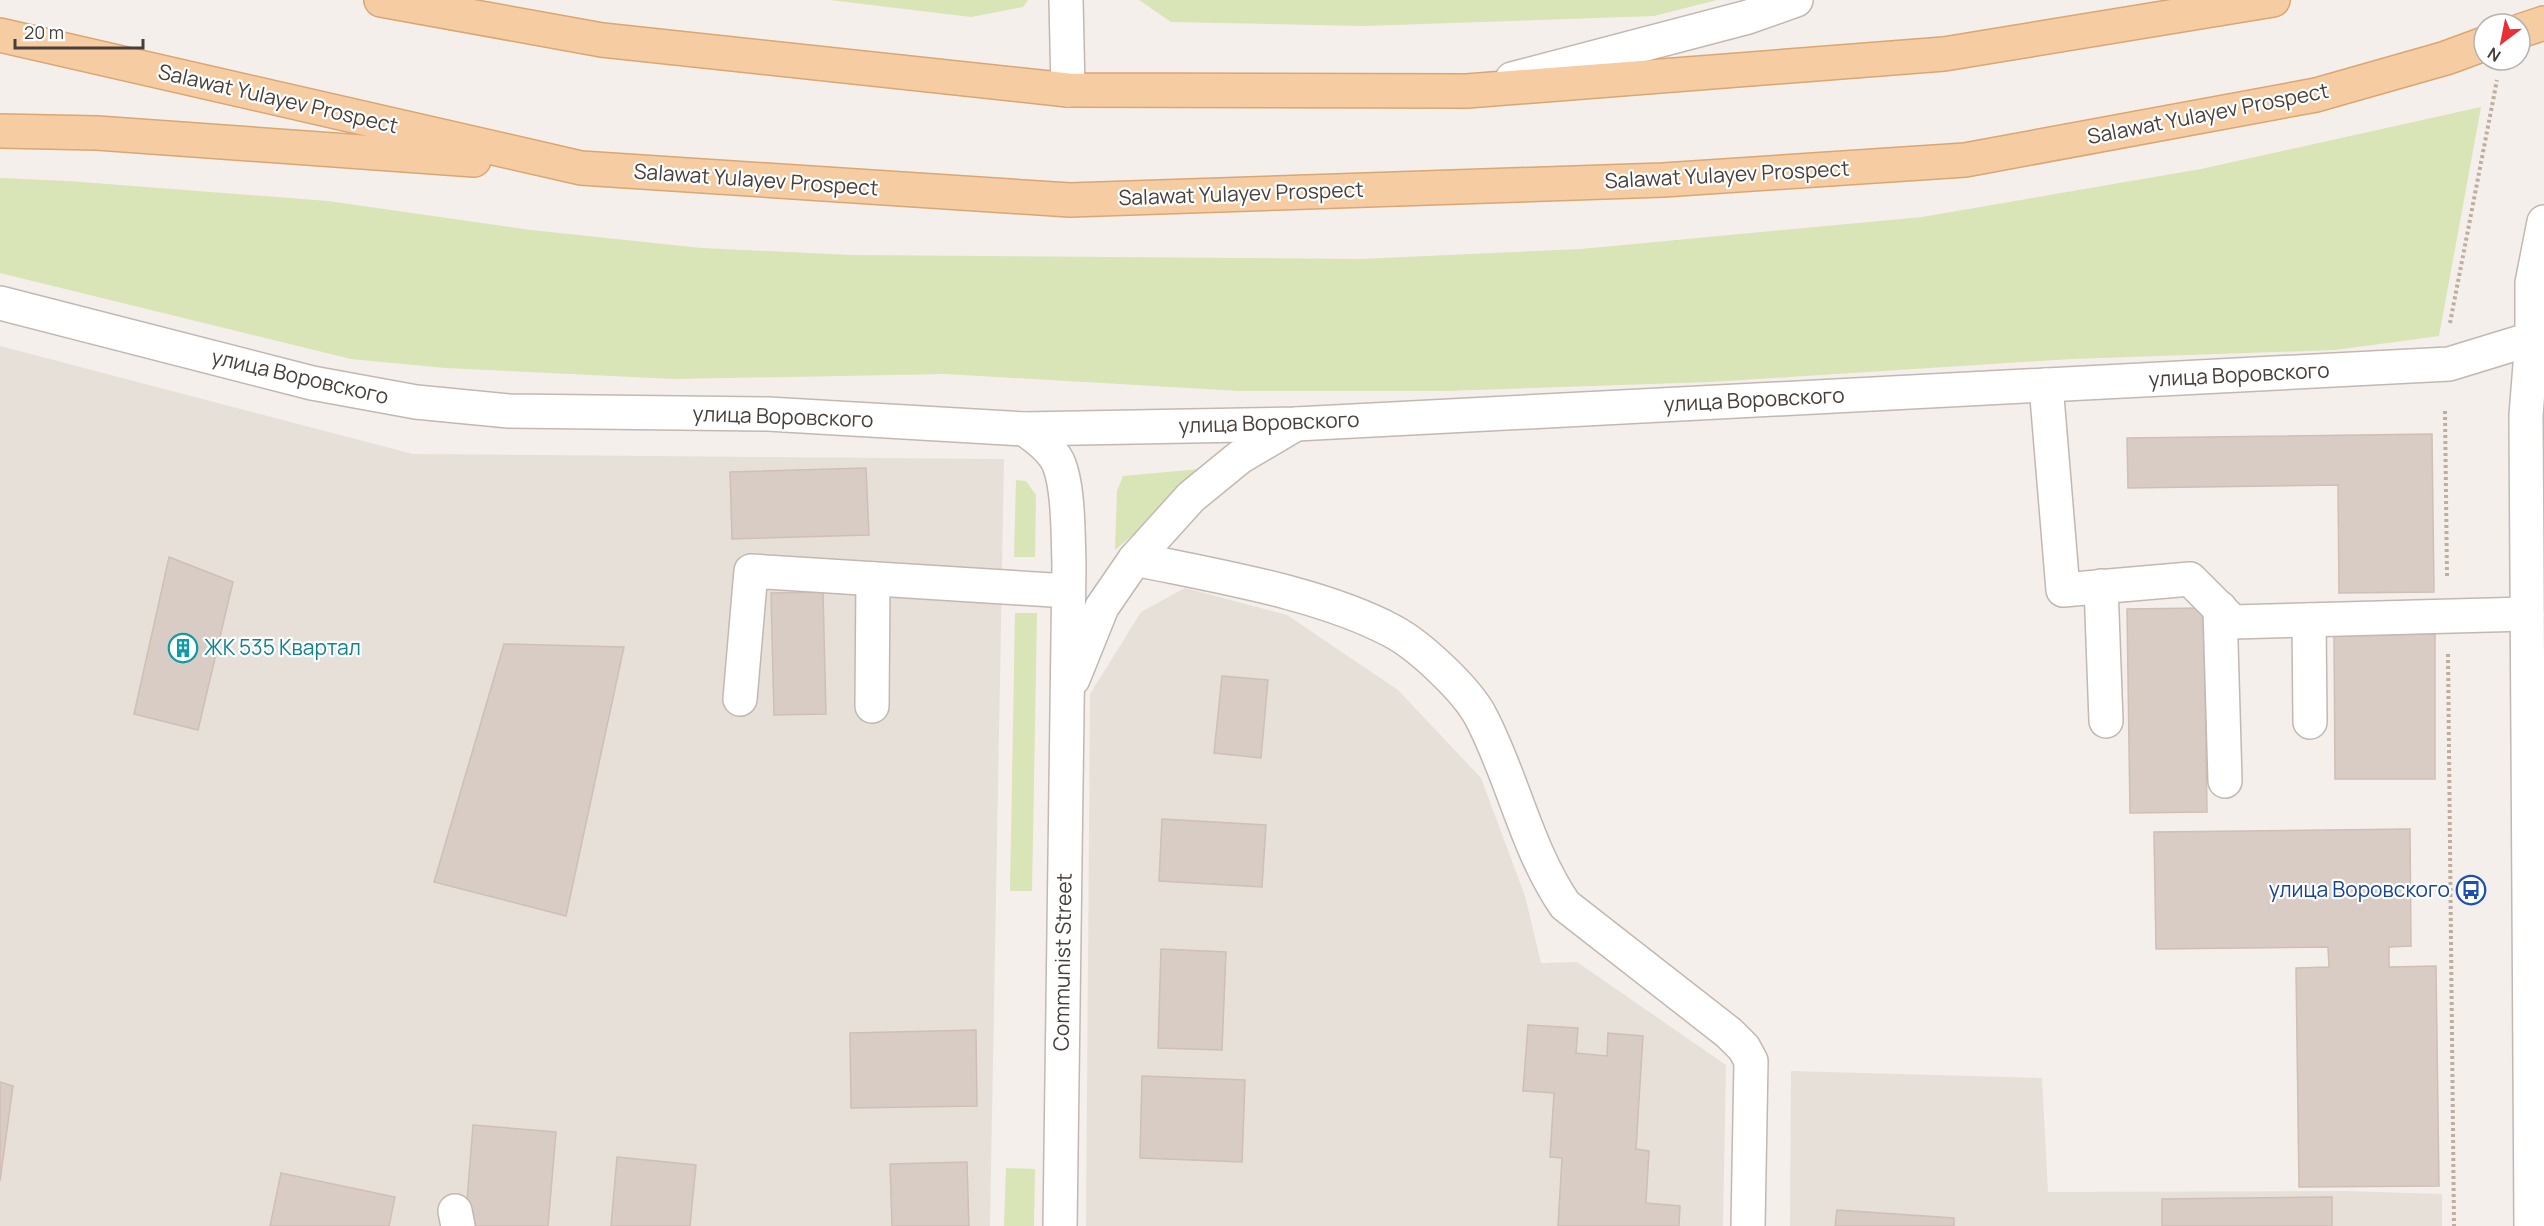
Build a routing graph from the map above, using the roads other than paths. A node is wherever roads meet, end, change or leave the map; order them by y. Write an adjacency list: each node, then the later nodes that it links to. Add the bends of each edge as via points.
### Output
1 (1066, 0): 7 (street)
2 (1796, 0): 8 (street, via 1748,17)
3 (2273, 0): 8 (main road, via 1944,54)
4 (386, 1): 7 (main road, via 602,40)
5 (0, 35): 10 (main road, Salawat Yulayev Prospect)
6 (2472, 58): 10 (main road, Salawat Yulayev Prospect, via 2446,58 2316,95 1965,160 1686,179 1070,200)
7 (1068, 90): 8 (main road)
8 (1467, 91)
9 (0, 131): 10 (main road, via 97,133)
10 (581, 168)
11 (2544, 222): 13 (street, via 2532,283)
12 (0, 303): 16 (street, улица Воровского, via 312,383 416,402 509,411 768,414)
13 (2538, 337): 14 (street, улица Воровского, via 2449,364); 22 (street, via 2526,396)
14 (2046, 385): 15 (street, улица Воровского); 19 (street, via 2063,590)
15 (1296, 424): 16 (street, улица Воровского); 17 (street, Communist Street, via 1240,457 1191,497)
16 (1024, 429): 20 (street, Communist Street, via 1040,440 1058,462 1066,500)
17 (1136, 559): 24 (street, Communist Street, via 1102,607); 31 (street, via 1328,605 1395,633 1449,675 1481,716 1548,880 1565,905 1744,1048 1751,1061)
18 (873, 579): 20 (street); 25 (street, via 751,572); 26 (street)
19 (2101, 586): 21 (street, via 2190,579); 27 (street)
20 (1068, 591): 24 (street, Communist Street)
21 (2220, 609): 23 (street, via 2233,622); 29 (street)
22 (2527, 614): 23 (street); 32 (street)
23 (2308, 620): 28 (street)
24 (1066, 697): 30 (street, Communist Street)
25 (740, 699)
26 (872, 706)
27 (2106, 721)
28 (2310, 722)
29 (2226, 781)
30 (1060, 1226)
31 (1748, 1226)
32 (2531, 1226)

